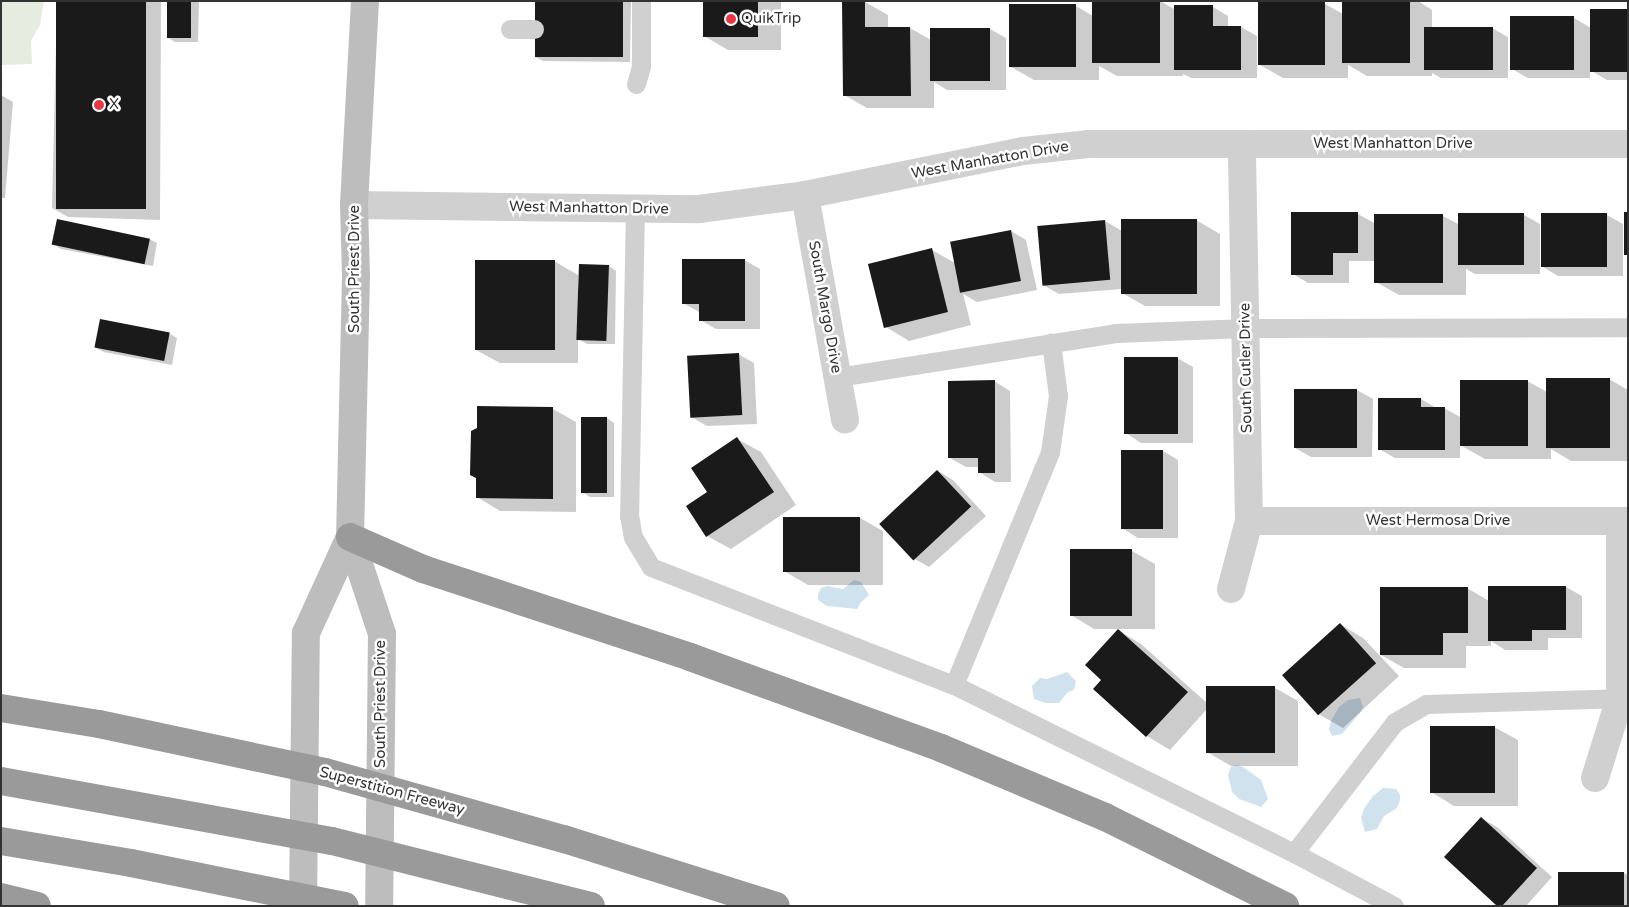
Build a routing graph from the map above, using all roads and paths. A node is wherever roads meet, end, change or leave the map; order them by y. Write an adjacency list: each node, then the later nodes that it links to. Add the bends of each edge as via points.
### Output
1 (364, 1): 9 (main road, South Priest Drive)
2 (641, 1): 5 (lane, via 632,31 641,66)
3 (510, 28): 4 (lane)
4 (534, 28)
5 (636, 84)
6 (1242, 144): 7 (street, West Manhatton Drive); 8 (street, West Manhatton Drive, via 1088,144 1024,151); 12 (street, South Cutler Drive)
7 (1628, 144)
8 (805, 195): 10 (street, West Manhatton Drive, via 699,209); 14 (street, South Margo Drive)
9 (354, 205): 10 (street, West Manhatton Drive); 18 (main road, South Priest Drive, via 356,275)
10 (635, 208): 20 (lane, via 628,515 633,537 651,567)
11 (1628, 327): 12 (lane)
12 (1246, 328): 13 (lane, via 1116,333); 16 (street, South Cutler Drive)
13 (1051, 342): 14 (lane); 20 (lane, via 1058,396 1050,452)
14 (838, 377): 15 (street, South Margo Drive)
15 (846, 419)
16 (1249, 521): 17 (street, West Hermosa Drive); 19 (street, South Cutler Drive)
17 (1624, 521): 21 (street)
18 (350, 537): 29 (main road, South Priest Drive, via 306,633); 31 (main road, South Priest Drive, via 382,634); 34 (highway, via 423,569 690,658 941,748 1105,817)
19 (1231, 589)
20 (954, 685): 26 (lane)
21 (1624, 698): 23 (street); 26 (lane, via 1426,704 1395,722)
22 (1, 708): 33 (highway, Superstition Freeway, via 99,724 326,772 564,839)
23 (1595, 778)
24 (1, 781): 32 (highway, via 332,841)
25 (1, 841): 30 (highway, via 131,863)
26 (1294, 853): 35 (lane)
27 (1, 897): 28 (highway)
28 (37, 906)
29 (303, 906)
30 (345, 906)
31 (379, 906)
32 (591, 906)
33 (776, 906)
34 (1286, 906)
35 (1394, 906)

